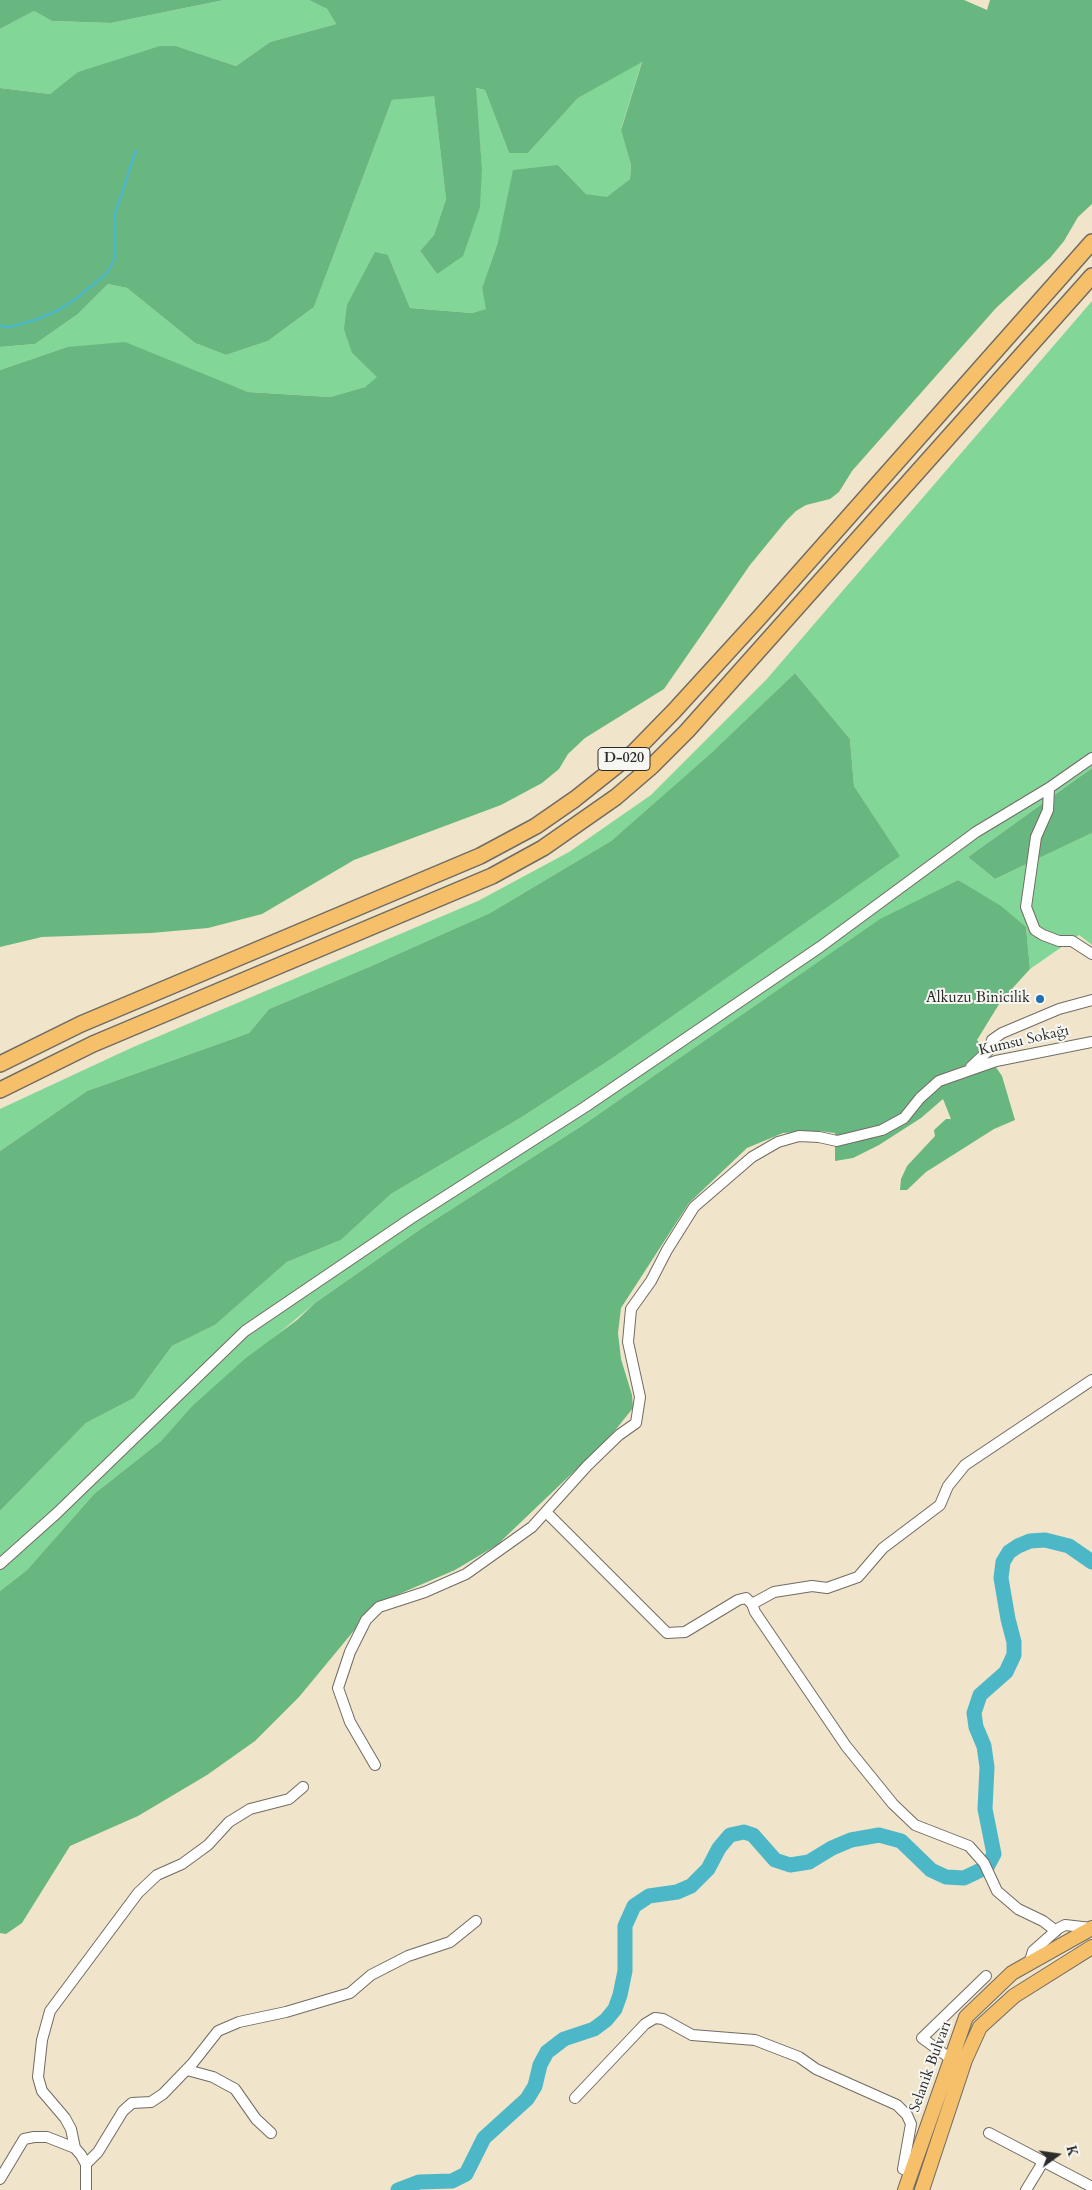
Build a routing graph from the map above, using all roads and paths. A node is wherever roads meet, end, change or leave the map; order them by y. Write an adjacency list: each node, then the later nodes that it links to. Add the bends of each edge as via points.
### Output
1 (1092, 242): 8 (highway, D-020, via 674,711 634,752 582,794 536,826 480,856 81,1024)
2 (1092, 276): 10 (highway, D-020, via 698,718 616,797 551,843 492,876 94,1044)
3 (1092, 758): 4 (street)
4 (1049, 788): 5 (street, via 1048,810 1036,837 1026,907 1036,930 1043,935 1072,941); 13 (street, via 976,832 820,947 585,1107 410,1219 245,1331)
5 (1092, 954)
6 (1092, 1000): 9 (street, Kumsu Sokağı, via 1059,1009 1002,1033 992,1040 990,1050)
7 (1092, 1042): 9 (street, Kumsu Sokağı, via 1031,1053)
8 (0, 1064)
9 (964, 1072): 12 (street, via 939,1082 904,1118 882,1130 837,1141 799,1136 778,1142 752,1157 694,1208 631,1309 628,1342 640,1397 636,1423 587,1466)
10 (0, 1090)
11 (1092, 1380): 14 (street, via 965,1466 948,1486 940,1505 883,1548 858,1577 827,1588 812,1586 774,1592)
12 (546, 1512): 14 (street, via 667,1634 684,1632 738,1600 746,1598); 15 (street, via 532,1527 466,1574 380,1607 366,1620 350,1652 338,1688 350,1722)
13 (0, 1564)
14 (752, 1604): 19 (street, via 846,1746 893,1804 915,1825 969,1846 984,1863 996,1891)
15 (375, 1765)
16 (303, 1787): 29 (street, via 289,1799 250,1809 229,1822 208,1845 182,1864 157,1875 138,1893 50,2011 42,2040 38,2077 42,2092 71,2129)
17 (476, 1921): 24 (street, via 450,1942 408,1956 371,1975 350,1993 239,2022 218,2031)
18 (1092, 1928): 19 (street, via 1066,1925); 21 (main road, Selanik Bulvarı)
19 (1056, 1931): 21 (street, via 1033,1951)
20 (1092, 1947): 25 (main road, Selanik Bulvarı, via 1014,1996 980,2027)
21 (1029, 1964): 23 (main road, Selanik Bulvarı, via 1012,1973 966,2017)
22 (986, 1976): 23 (street, via 922,2038)
23 (952, 2059): 25 (main road, Selanik Bulvarı)
24 (187, 2070): 27 (street, via 214,2077 235,2088 256,2119); 31 (street, via 151,2102 132,2103 123,2111 98,2152)
25 (953, 2075): 32 (main road, Selanik Bulvarı); 37 (main road, Selanik Bulvarı)
26 (575, 2098): 32 (street, via 645,2024 655,2018 692,2034 755,2040 799,2057 816,2069 897,2105 911,2124 903,2169)
27 (271, 2133)
28 (989, 2133): 30 (street)
29 (75, 2148): 31 (street); 33 (street, via 47,2137 24,2139)
30 (1043, 2162): 34 (street); 38 (street)
31 (86, 2164): 35 (street)
32 (911, 2173): 36 (main road, Selanik Bulvarı)
33 (0, 2179)
34 (1092, 2187)
35 (86, 2190)
36 (905, 2190)
37 (922, 2190)
38 (1026, 2190)

